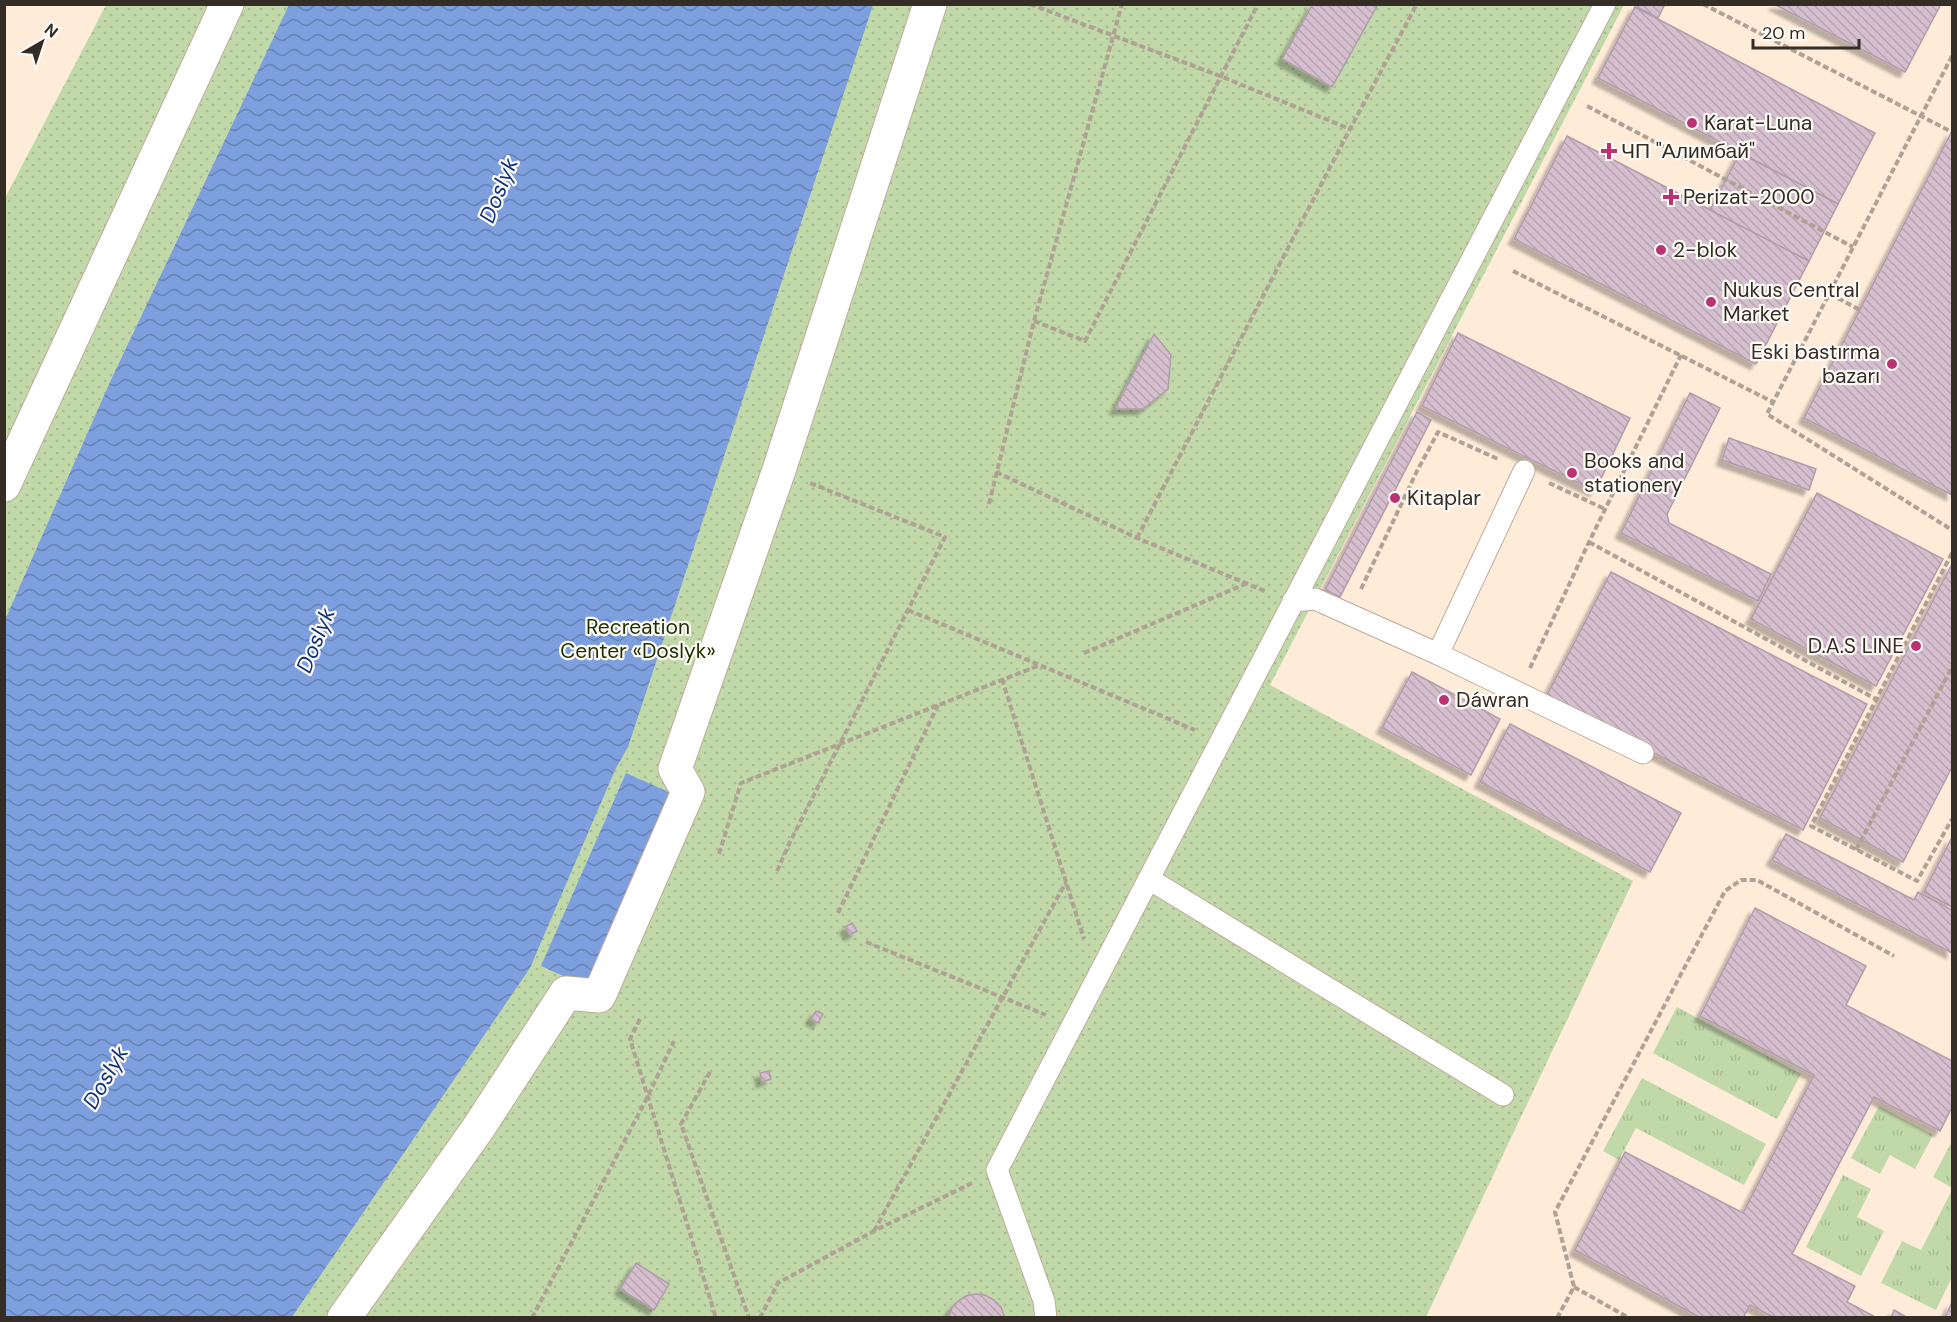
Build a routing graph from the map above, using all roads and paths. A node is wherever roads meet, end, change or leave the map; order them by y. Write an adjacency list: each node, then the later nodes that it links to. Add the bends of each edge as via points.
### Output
1 (227, 4): 26 (street)
2 (930, 4): 23 (street)
3 (1030, 4): 9 (path)
4 (1122, 4): 9 (path)
5 (1258, 4): 11 (path)
6 (1418, 4): 14 (path)
7 (1605, 4): 34 (lane)
8 (1703, 4): 13 (path)
9 (1113, 36): 11 (path); 20 (path)
10 (1953, 56): 13 (path)
11 (1220, 76): 14 (path); 20 (path, via 1085,341)
12 (1587, 106): 16 (path)
13 (1922, 115): 15 (path); 16 (path)
14 (1350, 129): 30 (path)
15 (1952, 132)
16 (1853, 247): 18 (path)
17 (1513, 271): 21 (path)
18 (1830, 294): 19 (path); 22 (path)
19 (1860, 310)
20 (1034, 321): 25 (path)
21 (1681, 356): 22 (path); 28 (path)
22 (1773, 402): 29 (path, via 1767,414)
23 (779, 470): 35 (path, via 945,537); 68 (street, via 675,769 688,792 599,996 566,993 479,1127)
24 (1524, 471): 28 (path); 36 (path, via 1438,432); 38 (lane)
25 (996, 472): 27 (path); 30 (path)
26 (4, 485)
27 (989, 504)
28 (1605, 509): 31 (path)
29 (1953, 530)
30 (1137, 538): 33 (path)
31 (1588, 542): 42 (path); 43 (path)
32 (1953, 553): 43 (path)
33 (1245, 584): 34 (path); 37 (path)
34 (1293, 601): 36 (lane, via 1316,599); 45 (lane)
35 (908, 610): 39 (path); 46 (path)
36 (1349, 614): 38 (lane)
37 (1084, 653)
38 (1438, 654): 42 (lane)
39 (1040, 665): 41 (path); 45 (path)
40 (1953, 667): 49 (path)
41 (1002, 680): 44 (path); 53 (path)
42 (1519, 691): 47 (lane)
43 (1879, 701): 49 (path, via 1811,826)
44 (938, 704): 46 (path); 54 (path)
45 (1221, 741): 52 (lane)
46 (839, 744): 50 (path, via 741,783); 51 (path)
47 (1643, 753)
48 (1953, 819): 49 (path, via 1917,881)
49 (1856, 850)
50 (719, 854)
51 (777, 871)
52 (1149, 879): 57 (lane); 63 (lane)
53 (1066, 882): 57 (path); 58 (path)
54 (838, 913)
55 (866, 942): 58 (path)
56 (1894, 956): 67 (path, via 1757,880 1741,880 1725,891 1555,1212)
57 (1097, 979): 60 (lane)
58 (1003, 998): 60 (path); 66 (path)
59 (640, 1019): 64 (path, via 630,1039)
60 (1073, 1025): 65 (lane)
61 (674, 1041): 64 (path)
62 (710, 1072): 71 (path, via 681,1124)
63 (1503, 1095)
64 (647, 1098): 69 (path); 70 (path)
65 (997, 1170): 66 (path); 73 (lane, via 1044,1301)
66 (874, 1231): 72 (path, via 778,1283)
67 (1574, 1287): 74 (path); 75 (path)
68 (344, 1317)
69 (532, 1317)
70 (716, 1317)
71 (749, 1317)
72 (760, 1317)
73 (1046, 1317)
74 (1557, 1317)
75 (1629, 1317)

